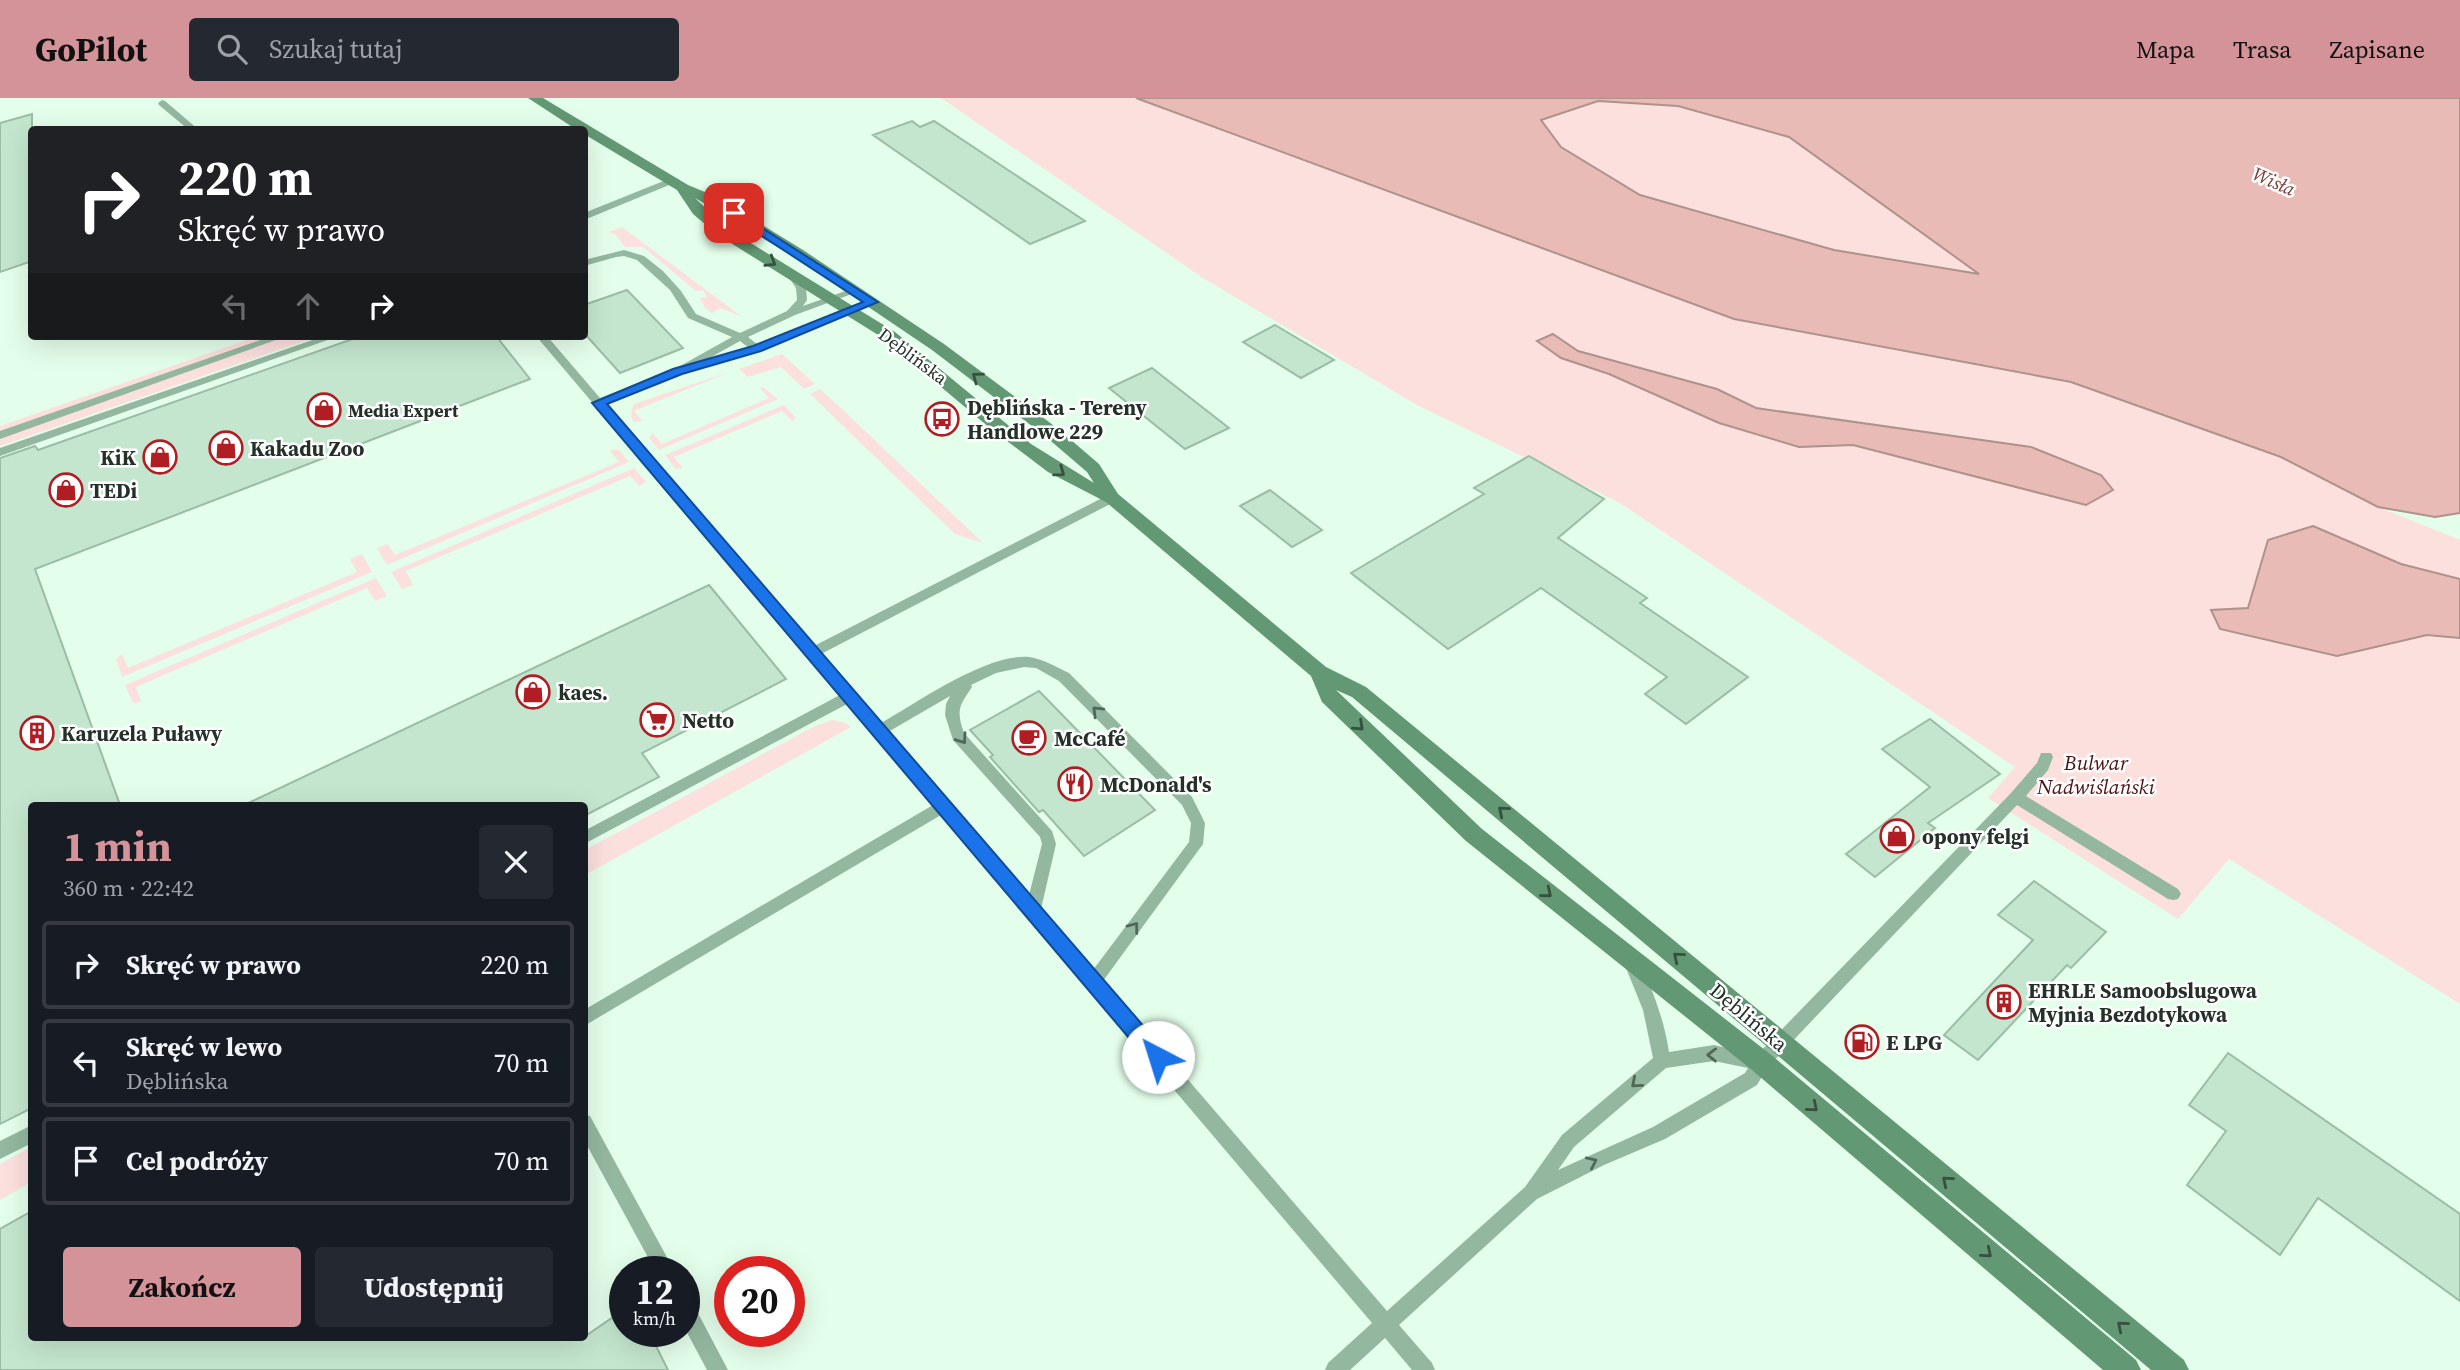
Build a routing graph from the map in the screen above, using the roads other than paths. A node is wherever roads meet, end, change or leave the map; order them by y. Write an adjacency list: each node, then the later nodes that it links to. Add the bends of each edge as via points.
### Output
1 (534, 98): 4 (main road, Dęblińska)
2 (162, 103): 3 (lane)
3 (190, 126)
4 (580, 126)
5 (588, 131): 6 (main road, Dęblińska)
6 (677, 185): 7 (lane); 9 (main road, Dęblińska, one-way to 9, via 694,209); 10 (main road, Dęblińska, via 712,200)
7 (588, 216)
8 (588, 262): 15 (lane, via 612,254 643,257 681,293 692,316)
9 (793, 276): 11 (main road, Dęblińska); 14 (lane, via 802,300)
10 (855, 291): 11 (lane); 12 (main road, Dęblińska)
11 (831, 299): 13 (main road, Dęblińska); 14 (lane)
12 (872, 302): 13 (lane); 24 (main road, Dęblińska, one-way to 12, via 1093,468 1051,432)
13 (850, 311): 19 (lane); 24 (main road, Dęblińska, one-way to 24, via 887,334 1071,480)
14 (791, 313): 15 (lane)
15 (741, 337): 19 (lane); 20 (lane)
16 (271, 340): 22 (lane)
17 (322, 340): 23 (lane)
18 (544, 340): 21 (lane)
19 (757, 349): 20 (lane)
20 (677, 372): 21 (lane)
21 (599, 403): 25 (lane)
22 (0, 435)
23 (0, 452)
24 (1112, 498): 25 (lane); 26 (main road, Dęblińska)
25 (813, 652): 28 (lane)
26 (1319, 672): 36 (main road, Dęblińska, one-way to 36, via 1329,697 1475,835); 39 (main road, Dęblińska, one-way to 26, via 1359,692)
27 (971, 681): 29 (lane); 35 (lane, one-way to 35, via 954,698 950,716 958,736 1047,835 1049,844); 37 (lane, one-way to 27, via 1196,844 1198,823 1187,801 1064,677 1045,666 1023,662 996,667)
28 (850, 696): 29 (lane); 33 (lane)
29 (879, 731): 32 (lane)
30 (2046, 757): 31 (lane)
31 (2016, 797): 34 (lane); 39 (lane)
32 (944, 806): 35 (lane); 38 (lane)
33 (588, 836)
34 (2173, 894)
35 (1032, 910): 37 (lane)
36 (1630, 960): 40 (lane, via 1651,1002); 41 (main road, Dęblińska)
37 (1093, 982): 47 (lane)
38 (588, 1017)
39 (1781, 1043): 41 (lane); 53 (main road, Dęblińska, one-way to 39)
40 (1662, 1061): 41 (lane, one-way to 40, via 1714,1053); 45 (lane, one-way to 45, via 1568,1141)
41 (1761, 1062): 45 (lane, one-way to 41, via 1680,1121 1751,1079); 52 (main road, Dęblińska, one-way to 52)
42 (588, 1129): 46 (lane)
43 (28, 1135): 44 (lane)
44 (0, 1150)
45 (1531, 1193): 47 (lane)
46 (657, 1256)
47 (1385, 1323): 50 (lane); 51 (lane)
48 (700, 1337): 49 (lane)
49 (718, 1370)
50 (1335, 1370)
51 (1425, 1370)
52 (2126, 1370)
53 (2174, 1370)

